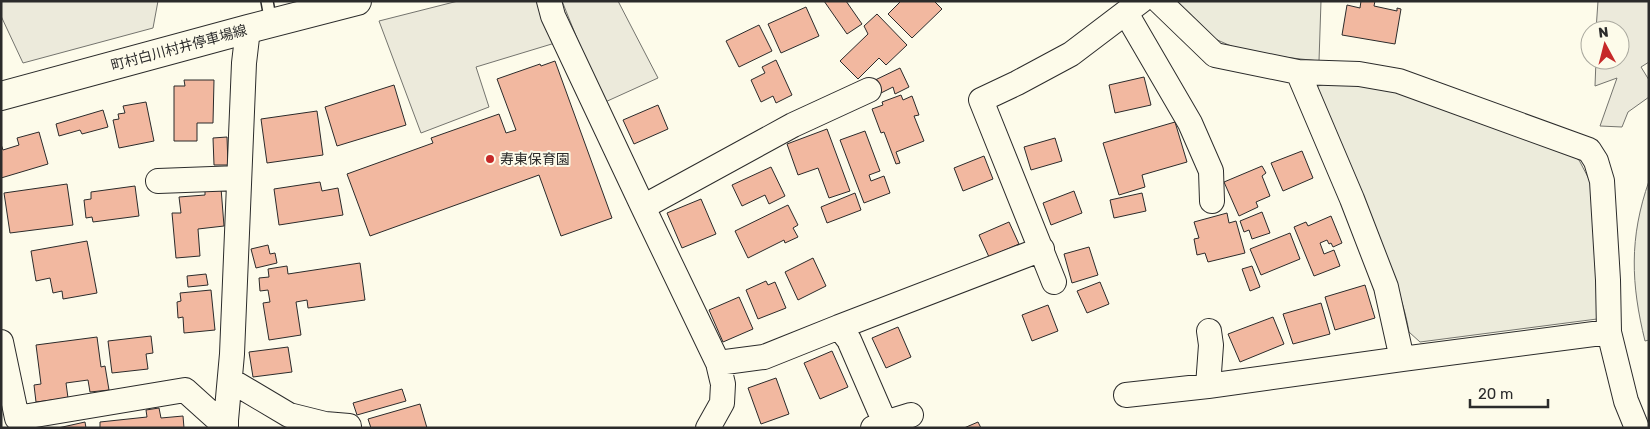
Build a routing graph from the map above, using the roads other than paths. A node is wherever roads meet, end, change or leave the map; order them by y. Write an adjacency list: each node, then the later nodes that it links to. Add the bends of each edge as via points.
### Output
1 (357, 1): 5 (main road, 町村白川村井停車場線)
2 (549, 1): 12 (street)
3 (1158, 1): 6 (street, via 1215,55)
4 (1133, 7): 11 (street, via 1211,170); 13 (street, via 1071,54 981,100)
5 (262, 18): 8 (main road, 町村白川村井停車場線); 9 (street, via 244,62)
6 (1298, 72): 17 (street, via 1359,74 1399,81 1589,150 1602,181); 19 (street, via 1386,287)
7 (868, 90): 12 (street, via 793,125)
8 (1, 96)
9 (239, 178): 10 (street); 21 (street)
10 (158, 181)
11 (1212, 201)
12 (642, 207): 20 (street)
13 (1042, 249): 14 (street); 15 (street)
14 (1054, 282)
15 (839, 327): 20 (street, via 764,357); 26 (street, via 849,340)
16 (1209, 331): 22 (street)
17 (1609, 332): 19 (street); 29 (street, via 1626,401)
18 (1, 342): 27 (street, via 17,418 185,390)
19 (1402, 359): 22 (street)
20 (718, 363): 28 (street, via 723,384 722,403)
21 (230, 380): 25 (street, via 289,415); 27 (street)
22 (1208, 386): 23 (street)
23 (1126, 395)
24 (911, 415): 26 (street)
25 (349, 426)
26 (879, 426)
27 (226, 427)
28 (708, 428)
29 (1637, 428)

